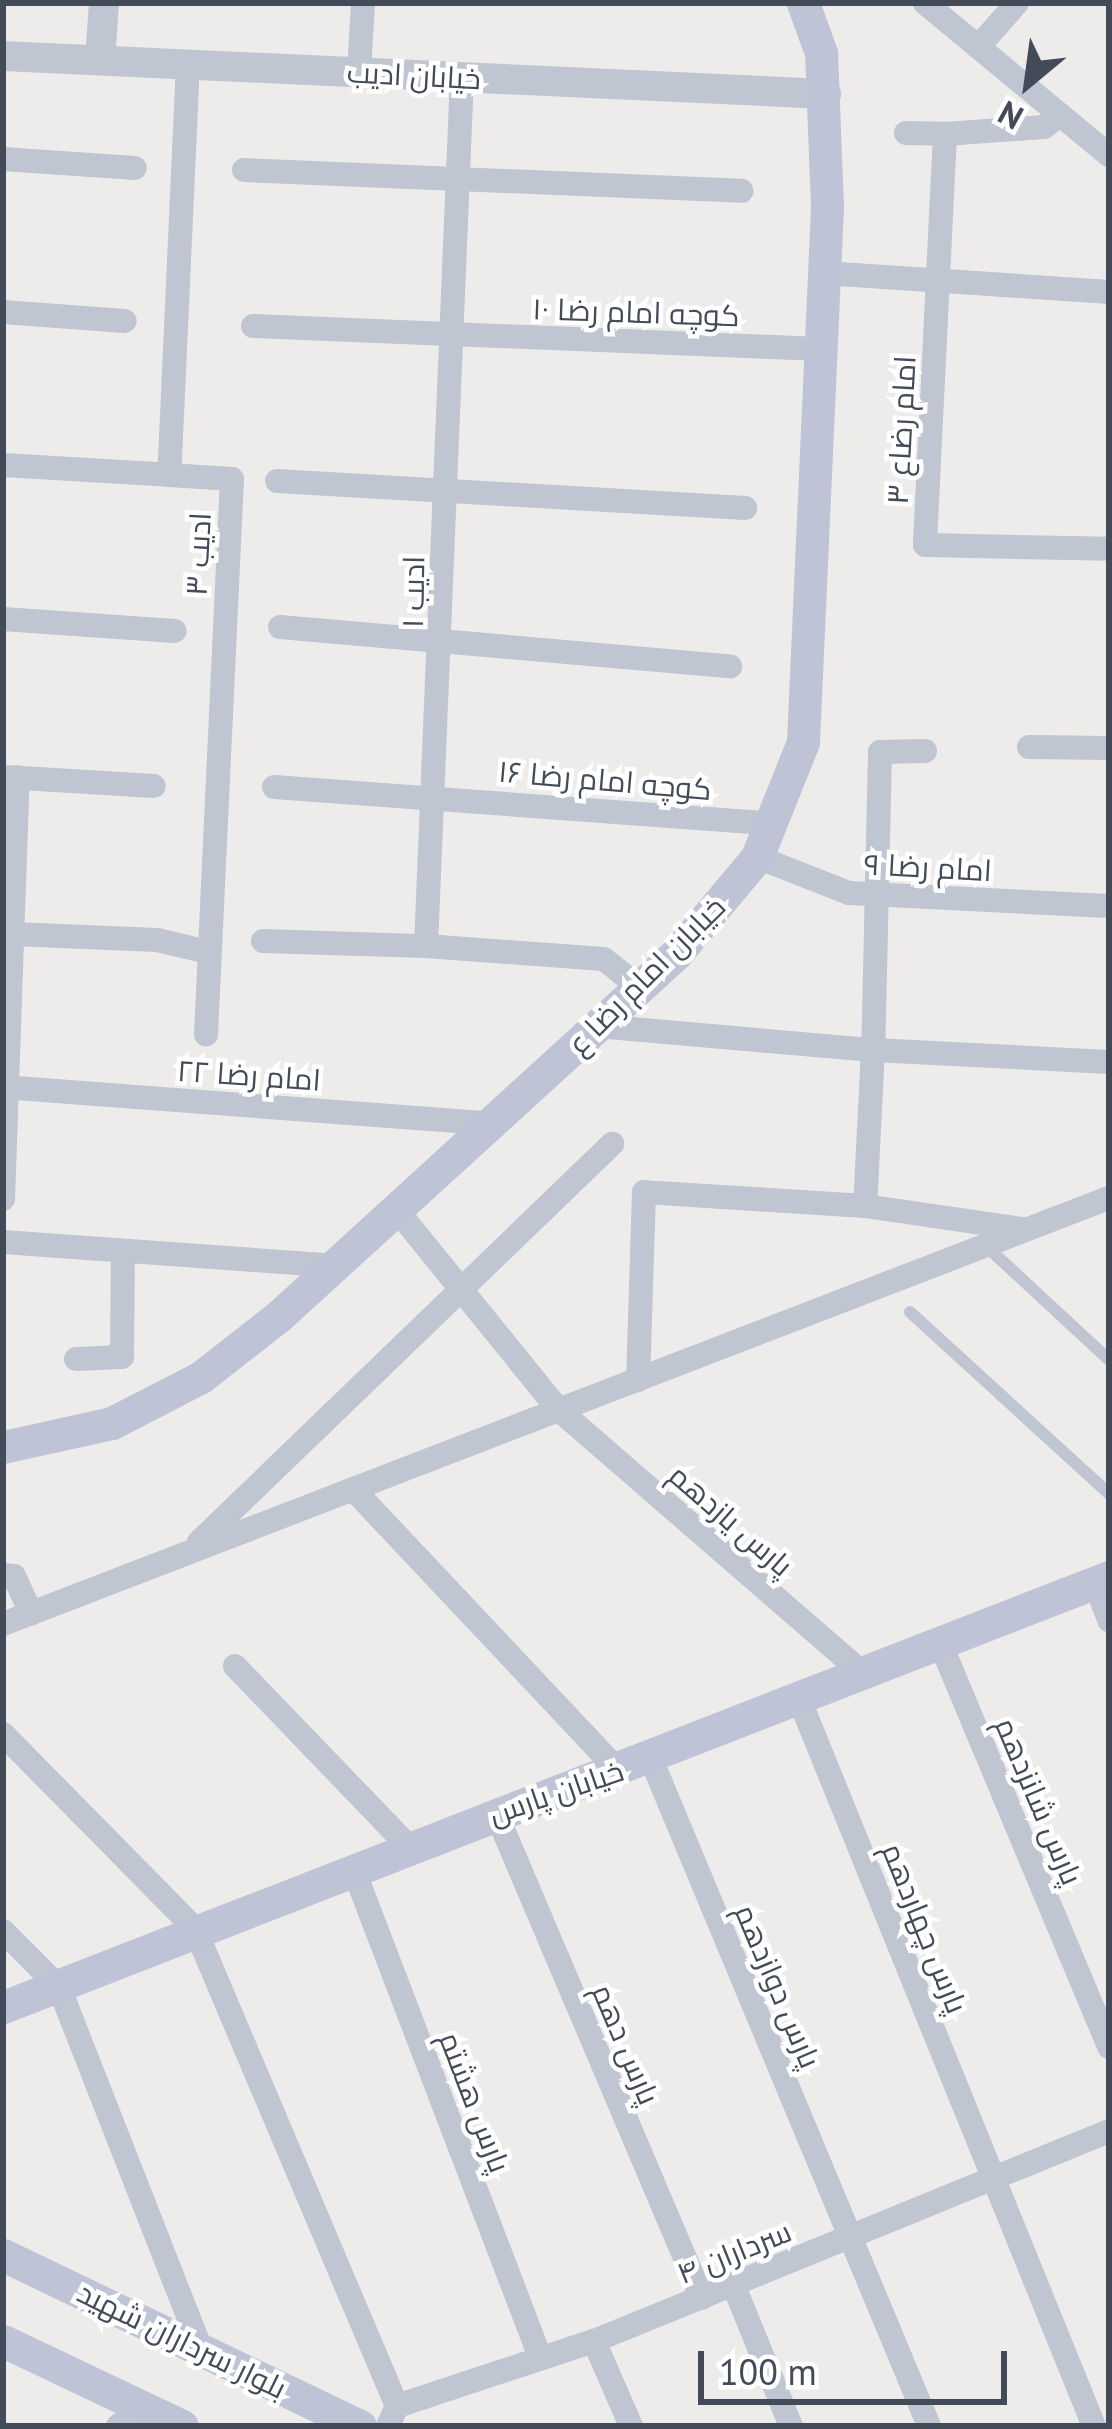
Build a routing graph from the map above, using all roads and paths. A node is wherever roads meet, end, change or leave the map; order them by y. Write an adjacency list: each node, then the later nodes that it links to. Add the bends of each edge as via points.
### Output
1 (104, 3): 8 (street)
2 (363, 3): 10 (street)
3 (803, 3): 12 (main road, خیابان امام رضا ع)
4 (925, 3): 6 (street)
5 (1017, 3): 6 (street)
6 (978, 47): 13 (street)
7 (3, 56): 8 (street, خیابان ادیب)
8 (100, 60): 9 (street, خیابان ادیب)
9 (188, 63): 10 (street, خیابان ادیب); 31 (street, ادیب ۳)
10 (359, 72): 11 (street, خیابان ادیب)
11 (462, 77): 12 (street, خیابان ادیب); 20 (street, ادیب ۱)
12 (826, 94): 22 (main road, خیابان امام رضا ع)
13 (1060, 115): 15 (street, via 1044,127); 16 (street)
14 (906, 133): 15 (street)
15 (945, 134): 23 (street)
16 (1106, 148)
17 (3, 159): 18 (street)
18 (135, 168)
19 (244, 170): 20 (street)
20 (458, 178): 21 (street); 28 (street, ادیب ۱)
21 (742, 191)
22 (824, 273): 23 (street); 29 (main road, خیابان امام رضا ع)
23 (938, 279): 24 (street); 35 (street, امام رضا‌ع ۳, via 926,545)
24 (1109, 292)
25 (3, 312): 26 (street)
26 (125, 321)
27 (254, 326): 28 (street, کوچه امام رضا ۱۰)
28 (449, 334): 29 (street, کوچه امام رضا ۱۰); 33 (street, ادیب ۱)
29 (821, 350): 48 (main road, خیابان امام رضا ع, via 803,742)
30 (3, 465): 31 (street)
31 (169, 475): 55 (street, ادیب ۳, via 232,478)
32 (277, 481): 33 (street)
33 (445, 490): 34 (street); 39 (street, ادیب ۱)
34 (745, 508)
35 (1109, 549)
36 (3, 620): 38 (street)
37 (280, 627): 39 (street)
38 (176, 631)
39 (442, 644): 40 (street); 47 (street, ادیب ۱)
40 (730, 666)
41 (1030, 747): 42 (street)
42 (1109, 748)
43 (925, 751): 50 (street, via 880,752)
44 (11, 777): 45 (street); 52 (street)
45 (154, 786)
46 (274, 787): 47 (street, کوچه امام رضا ۱۶)
47 (433, 796): 48 (street, کوچه امام رضا ۱۶); 54 (street, ادیب ۱)
48 (772, 824): 49 (main road, خیابان امام رضا ع)
49 (758, 857): 50 (street, امام رضا ۹, via 848,893); 56 (main road, خیابان امام رضا ع)
50 (879, 895): 51 (street, امام رضا ۹); 59 (street)
51 (1103, 906)
52 (13, 934): 55 (street, via 157,940); 61 (street)
53 (263, 941): 54 (street)
54 (426, 946): 56 (street, via 604,958)
55 (208, 952): 58 (street, ادیب ۳)
56 (640, 988): 57 (main road, خیابان امام رضا ع)
57 (597, 1026): 59 (street); 62 (main road, خیابان امام رضا ع)
58 (206, 1034)
59 (873, 1050): 60 (street); 66 (street)
60 (1109, 1063)
61 (5, 1087): 62 (street, امام رضا ۲۲); 65 (street)
62 (490, 1124): 67 (main road, خیابان امام رضا ع)
63 (612, 1144): 73 (street)
64 (1109, 1198): 68 (street)
65 (3, 1199)
66 (865, 1206): 68 (street); 77 (street, via 644,1192)
67 (396, 1209): 72 (main road, خیابان امام رضا ع); 73 (street, پارس‌‌ یازدهم)
68 (1025, 1230): 70 (street)
69 (3, 1242): 71 (street)
70 (985, 1246): 76 (lane); 77 (street)
71 (123, 1251): 72 (street); 75 (street, via 122,1357)
72 (334, 1266): 79 (main road, خیابان امام رضا ع, via 201,1377 112,1423)
73 (459, 1291): 78 (street, پارس‌‌ یازدهم); 82 (street)
74 (910, 1312): 81 (lane)
75 (76, 1359)
76 (1109, 1360)
77 (638, 1380): 78 (street)
78 (559, 1410): 80 (street); 90 (street, پارس‌‌ یازدهم)
79 (3, 1447)
80 (353, 1490): 82 (street); 94 (street)
81 (1109, 1494)
82 (188, 1553): 85 (street)
83 (3, 1575): 85 (street, via 14,1576)
84 (1102, 1580): 86 (street); 88 (main road, خیابان پارس)
85 (32, 1613): 87 (street)
86 (1109, 1620)
87 (3, 1624)
88 (941, 1645): 90 (main road, خیابان پارس); 102 (street, پارس‌‌ شانزدهم)
89 (235, 1666): 96 (street)
90 (865, 1675): 91 (main road, خیابان پارس)
91 (800, 1701): 93 (main road, خیابان پارس); 104 (street, پارس‌‌ چهاردهم)
92 (3, 1734): 98 (street)
93 (651, 1759): 94 (main road, خیابان پارس); 105 (street, پارس‌‌ دوازدهم)
94 (618, 1770): 95 (main road, خیابان پارس)
95 (496, 1813): 96 (main road, خیابان پارس); 108 (street, پارس‌‌ دهم)
96 (408, 1846): 97 (main road, خیابان پارس)
97 (353, 1868): 98 (main road, خیابان پارس); 112 (street, پارس‌‌ هشتم)
98 (195, 1928): 100 (main road, خیابان پارس); 113 (street)
99 (3, 1931): 100 (street)
100 (59, 1987): 101 (main road, خیابان پارس); 111 (street)
101 (3, 2007)
102 (1109, 2047)
103 (1109, 2131): 104 (street, سرداران ۴)
104 (995, 2178): 105 (street, سرداران ۴); 120 (street, پارس‌‌ چهاردهم)
105 (850, 2236): 107 (street, سرداران ۴); 119 (street, پارس‌‌ دوازدهم)
106 (6, 2251): 111 (main road, بلوار سرداران شهید)
107 (733, 2284): 108 (street, سرداران ۴); 118 (street)
108 (702, 2298): 110 (street, سرداران ۴)
109 (3, 2341): 114 (main road)
110 (594, 2342): 112 (street, سرداران ۴); 117 (street)
111 (201, 2349): 116 (main road, بلوار سرداران شهید)
112 (540, 2357): 113 (street, سرداران ۴)
113 (392, 2416)
114 (131, 2417): 115 (main road)
115 (182, 2426)
116 (360, 2426)
117 (631, 2426)
118 (791, 2426)
119 (929, 2426)
120 (1094, 2426)

